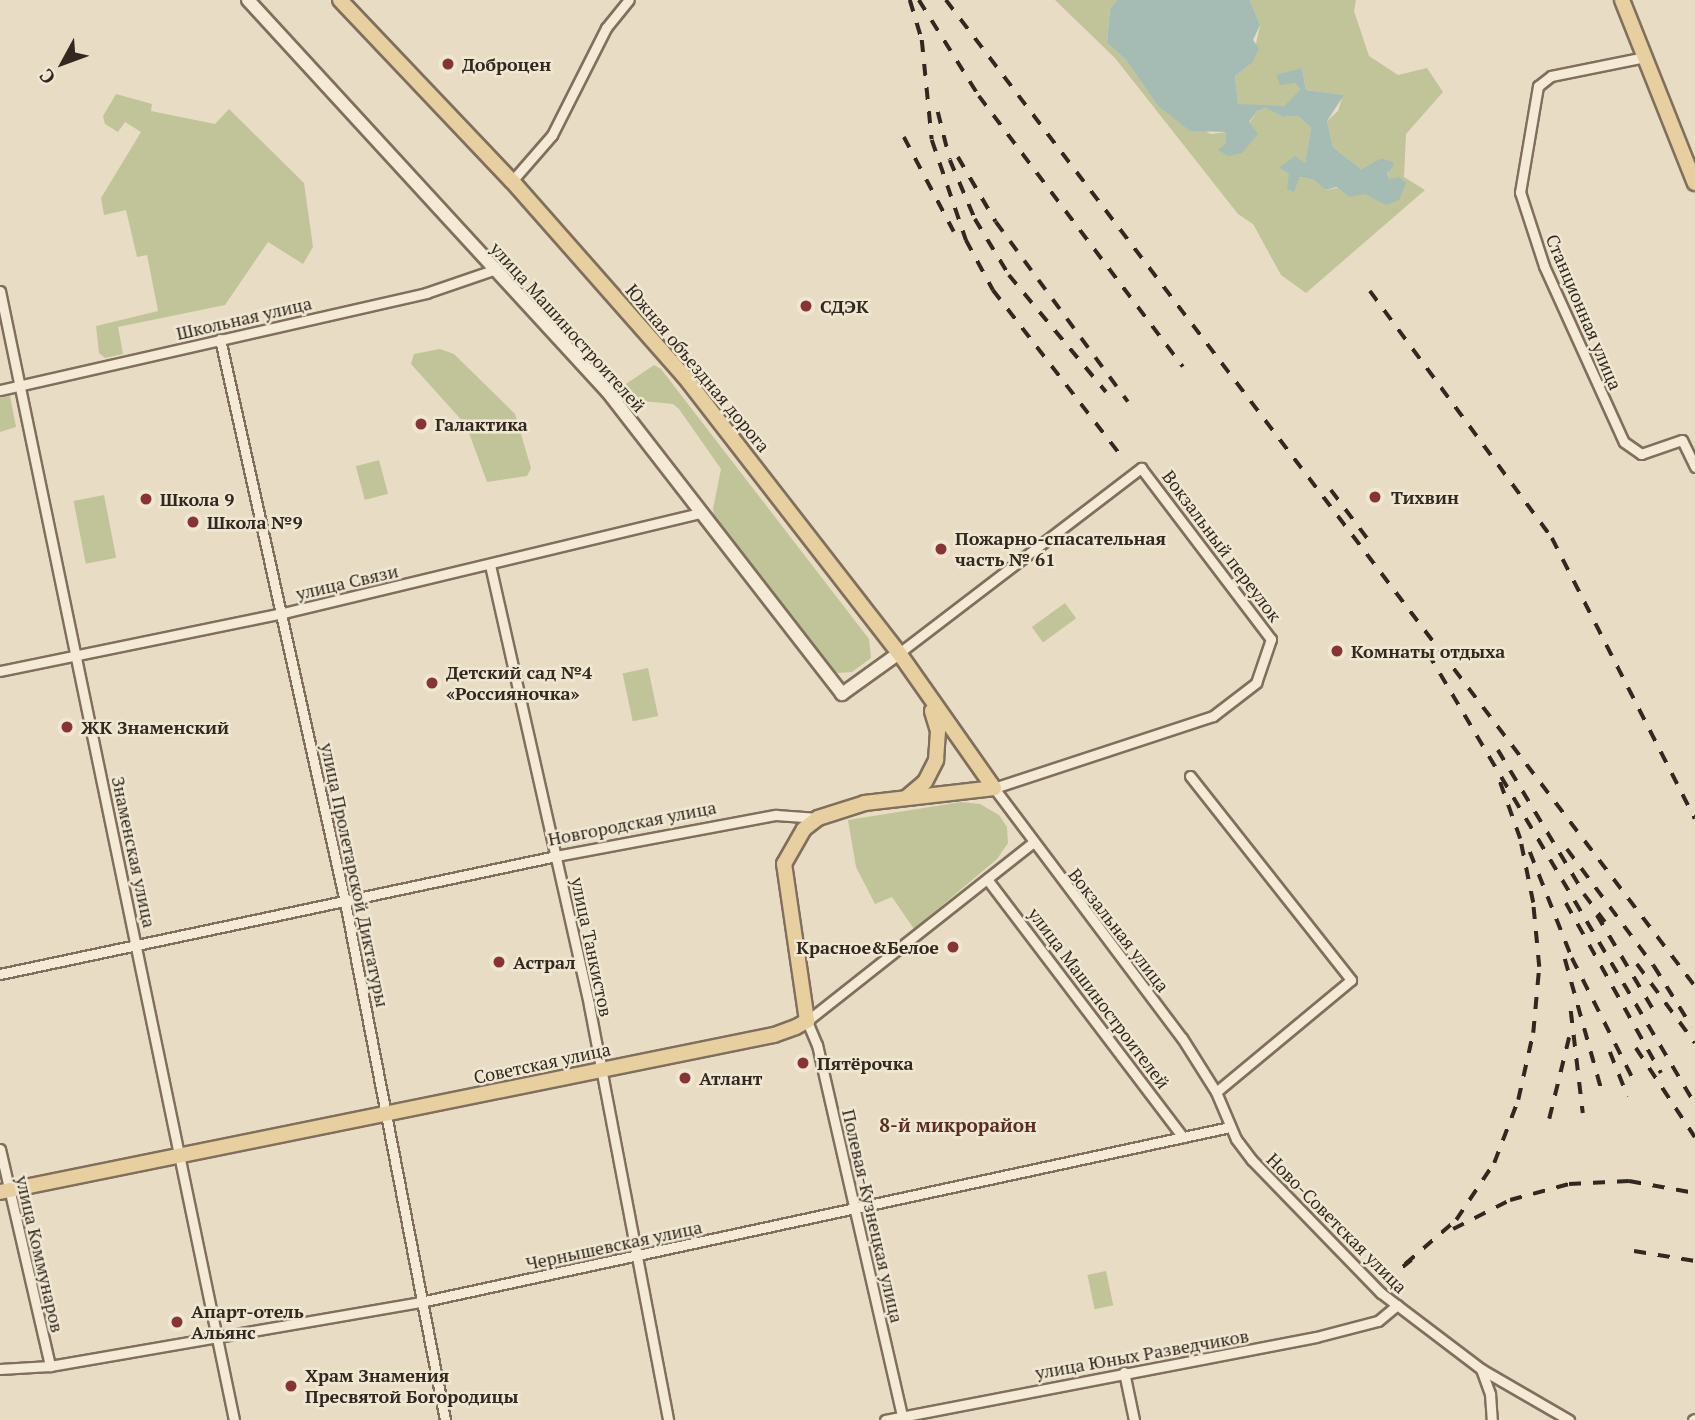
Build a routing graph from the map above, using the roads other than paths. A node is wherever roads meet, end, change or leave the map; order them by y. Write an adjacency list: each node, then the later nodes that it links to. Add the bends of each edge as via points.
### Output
1 (248, 0): 8 (street, улица Машиностроителей)
2 (340, 0): 6 (main road, Южная объездная дорога)
3 (629, 0): 6 (street, via 606,28 552,135)
4 (1622, 0): 5 (main road)
5 (1645, 57): 7 (main road); 13 (street, Станционная улица, via 1551,76 1538,86 1520,192 1544,266 1624,442 1641,454 1682,440)
6 (512, 181): 17 (main road, Южная объездная дорога, via 684,376)
7 (1695, 183)
8 (493, 270): 10 (street, Школьная улица, via 426,293); 14 (street, улица Машиностроителей, via 608,392)
9 (0, 291): 11 (street, Знаменская улица)
10 (220, 340): 11 (street, Школьная улица); 16 (street, улица Пролетарской Диктатуры)
11 (19, 386): 12 (street, Школьная улица); 18 (street, Знаменская улица)
12 (0, 390)
13 (1695, 467)
14 (700, 513): 15 (street, улица Связи); 21 (street, улица Машиностроителей)
15 (490, 565): 16 (street, улица Связи); 28 (street, улица Танкистов)
16 (283, 613): 18 (street, улица Связи); 30 (street, улица Пролетарской Диктатуры)
17 (899, 653): 20 (street, Вокзальный переулок, via 1141,468 1271,639); 21 (street, Вокзальный переулок); 22 (main road, Южная объездная дорога)
18 (75, 655): 19 (street, улица Связи); 31 (street, Знаменская улица)
19 (0, 671)
20 (1256, 683): 24 (street, Новгородская улица, via 1213,716)
21 (842, 694)
22 (928, 699): 24 (main road, Южная объездная дорога); 25 (main road, via 937,731 936,760 925,782)
23 (1190, 776): 35 (street, via 1351,980)
24 (994, 788): 25 (main road, Новгородская улица); 27 (street, Вокзальная улица)
25 (907, 797): 26 (main road, Новгородская улица)
26 (818, 818): 28 (street, Новгородская улица, via 776,815); 33 (main road, via 793,842 784,864)
27 (1032, 842): 29 (street, Советская улица); 35 (street, Вокзальная улица, via 1182,1038)
28 (556, 856): 30 (street, Новгородская улица); 34 (street, улица Танкистов)
29 (987, 879): 33 (street, Советская улица); 38 (street, улица Машиностроителей)
30 (345, 902): 31 (street, Новгородская улица); 36 (street, улица Пролетарской Диктатуры)
31 (138, 944): 32 (street, Новгородская улица); 40 (street, Знаменская улица)
32 (0, 974)
33 (807, 1021): 34 (main road, Советская улица, via 774,1035); 42 (street, Полевая-Кузнецкая улица, via 817,1045)
34 (602, 1070): 36 (main road, Советская улица); 43 (street, улица Танкистов)
35 (1216, 1092): 37 (street, Ново-Советская улица)
36 (389, 1114): 40 (main road, Советская улица); 44 (street, улица Пролетарской Диктатуры)
37 (1230, 1127): 38 (street, Чернышевская улица); 45 (street, Ново-Советская улица, via 1284,1195)
38 (1183, 1137): 42 (street, Чернышевская улица)
39 (0, 1149): 41 (street, улица Коммунаров)
40 (179, 1157): 41 (main road, Советская улица); 46 (street, Знаменская улица)
41 (4, 1191): 47 (street, улица Коммунаров)
42 (855, 1207): 43 (street, Чернышевская улица); 51 (street, Полевая-Кузнецкая улица)
43 (635, 1258): 44 (street, Чернышевская улица); 54 (street, улица Танкистов)
44 (425, 1301): 46 (street, Чернышевская улица); 53 (street, улица Пролетарской Диктатуры)
45 (1397, 1305): 49 (street, Ново-Советская улица); 50 (street, улица Юных Разведчиков, via 1366,1326)
46 (215, 1338): 47 (street, Чернышевская улица); 52 (street, Знаменская улица)
47 (50, 1366): 48 (street, Чернышевская улица)
48 (0, 1369)
49 (1481, 1370): 57 (street, via 1490,1394); 58 (street, Ново-Советская улица)
50 (1124, 1372): 51 (street, улица Юных Разведчиков); 56 (street)
51 (902, 1418): 55 (street, улица Юных Разведчиков)
52 (234, 1420)
53 (445, 1420)
54 (668, 1420)
55 (886, 1420)
56 (1134, 1420)
57 (1492, 1420)
58 (1569, 1420)

